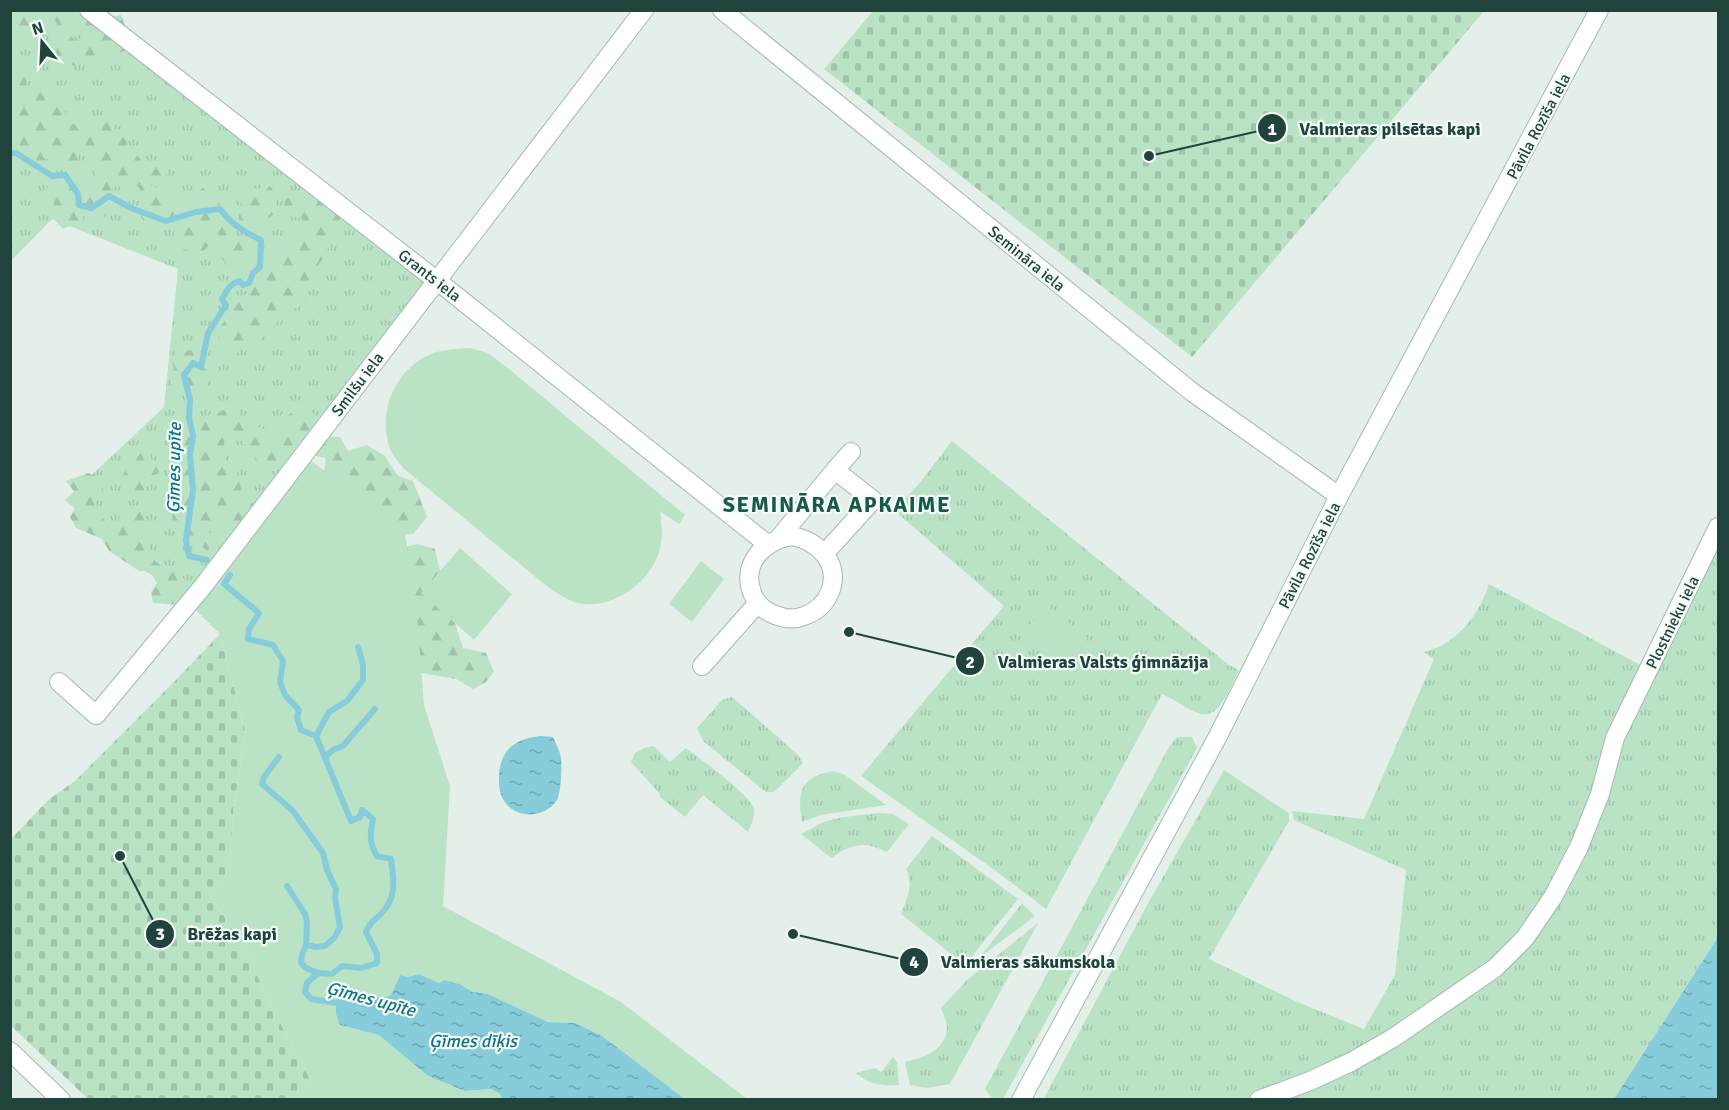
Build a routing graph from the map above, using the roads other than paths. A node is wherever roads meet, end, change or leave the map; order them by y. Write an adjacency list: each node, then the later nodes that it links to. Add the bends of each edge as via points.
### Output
1 (89, 10): 5 (street, Grants iela)
2 (644, 10): 5 (street, Smilšu iela)
3 (722, 10): 8 (street, Semināra iela, via 1192,392)
4 (1599, 10): 8 (street, Pāvila Rozīša iela)
5 (437, 280): 10 (street, Grants iela); 14 (street, Smilšu iela, via 204,585 96,715)
6 (851, 452): 7 (street)
7 (835, 470): 10 (street); 11 (street, via 873,500)
8 (1339, 496): 17 (street, Pāvila Rozīša iela, via 1218,736)
9 (1719, 527): 18 (street, Plostnieku iela, via 1615,738 1600,794 1579,847 1553,897 1525,938 1494,968 1393,1038 1352,1062)
10 (773, 541): 11 (street, via 792,536 804,538); 12 (street, via 757,554 751,566 753,597)
11 (825, 553): 12 (street, via 832,571 831,590 813,612 800,618 786,618)
12 (759, 603): 13 (street)
13 (702, 666)
14 (59, 682)
15 (10, 1051): 16 (street)
16 (61, 1100)
17 (1021, 1100)
18 (1259, 1100)

